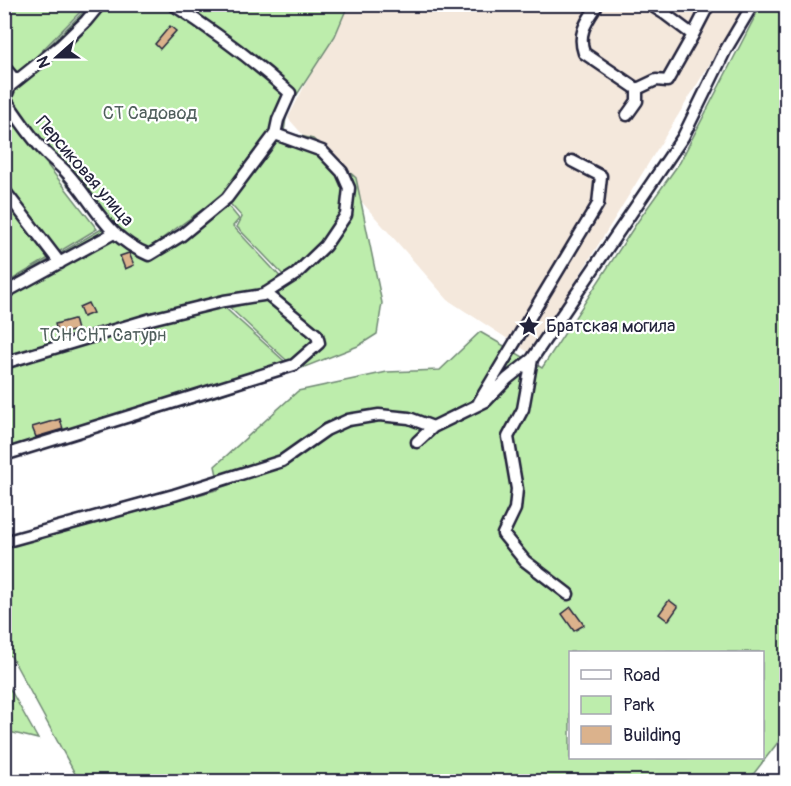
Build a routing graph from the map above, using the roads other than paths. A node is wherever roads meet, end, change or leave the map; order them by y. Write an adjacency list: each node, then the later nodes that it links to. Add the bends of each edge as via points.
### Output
1 (100, 4): 10 (street, via 60,46)
2 (172, 4): 14 (street, via 258,64 290,93)
3 (597, 4): 11 (street, via 582,28 580,43 584,53)
4 (649, 4): 7 (street)
5 (709, 4): 8 (street)
6 (753, 4): 21 (street, via 683,137)
7 (668, 9): 8 (street)
8 (693, 35): 11 (street, via 667,81 656,80)
9 (4, 67): 10 (street)
10 (16, 81): 12 (street)
11 (637, 89): 13 (street, via 637,101)
12 (5, 99): 17 (street, Персиковая улица, via 45,153 68,173)
13 (627, 116)
14 (275, 134): 17 (street, Персиковая улица, via 227,198 183,235 149,255); 20 (street, via 322,151 342,172 349,188 346,215 325,246 296,274)
15 (572, 161): 23 (street, via 600,176 598,204)
16 (4, 190): 18 (street)
17 (114, 233): 18 (street)
18 (60, 263): 19 (street)
19 (4, 293)
20 (266, 293): 22 (street, via 151,319); 26 (street, via 316,335 319,343 294,365)
21 (532, 359): 23 (street); 28 (street, via 523,409 508,436 517,489 515,509 503,534 525,561)
22 (4, 363)
23 (476, 407): 24 (street)
24 (433, 427): 25 (street); 27 (street, via 410,418 379,415 348,420 282,461)
25 (417, 442)
26 (4, 455)
27 (4, 542)
28 (568, 594)

